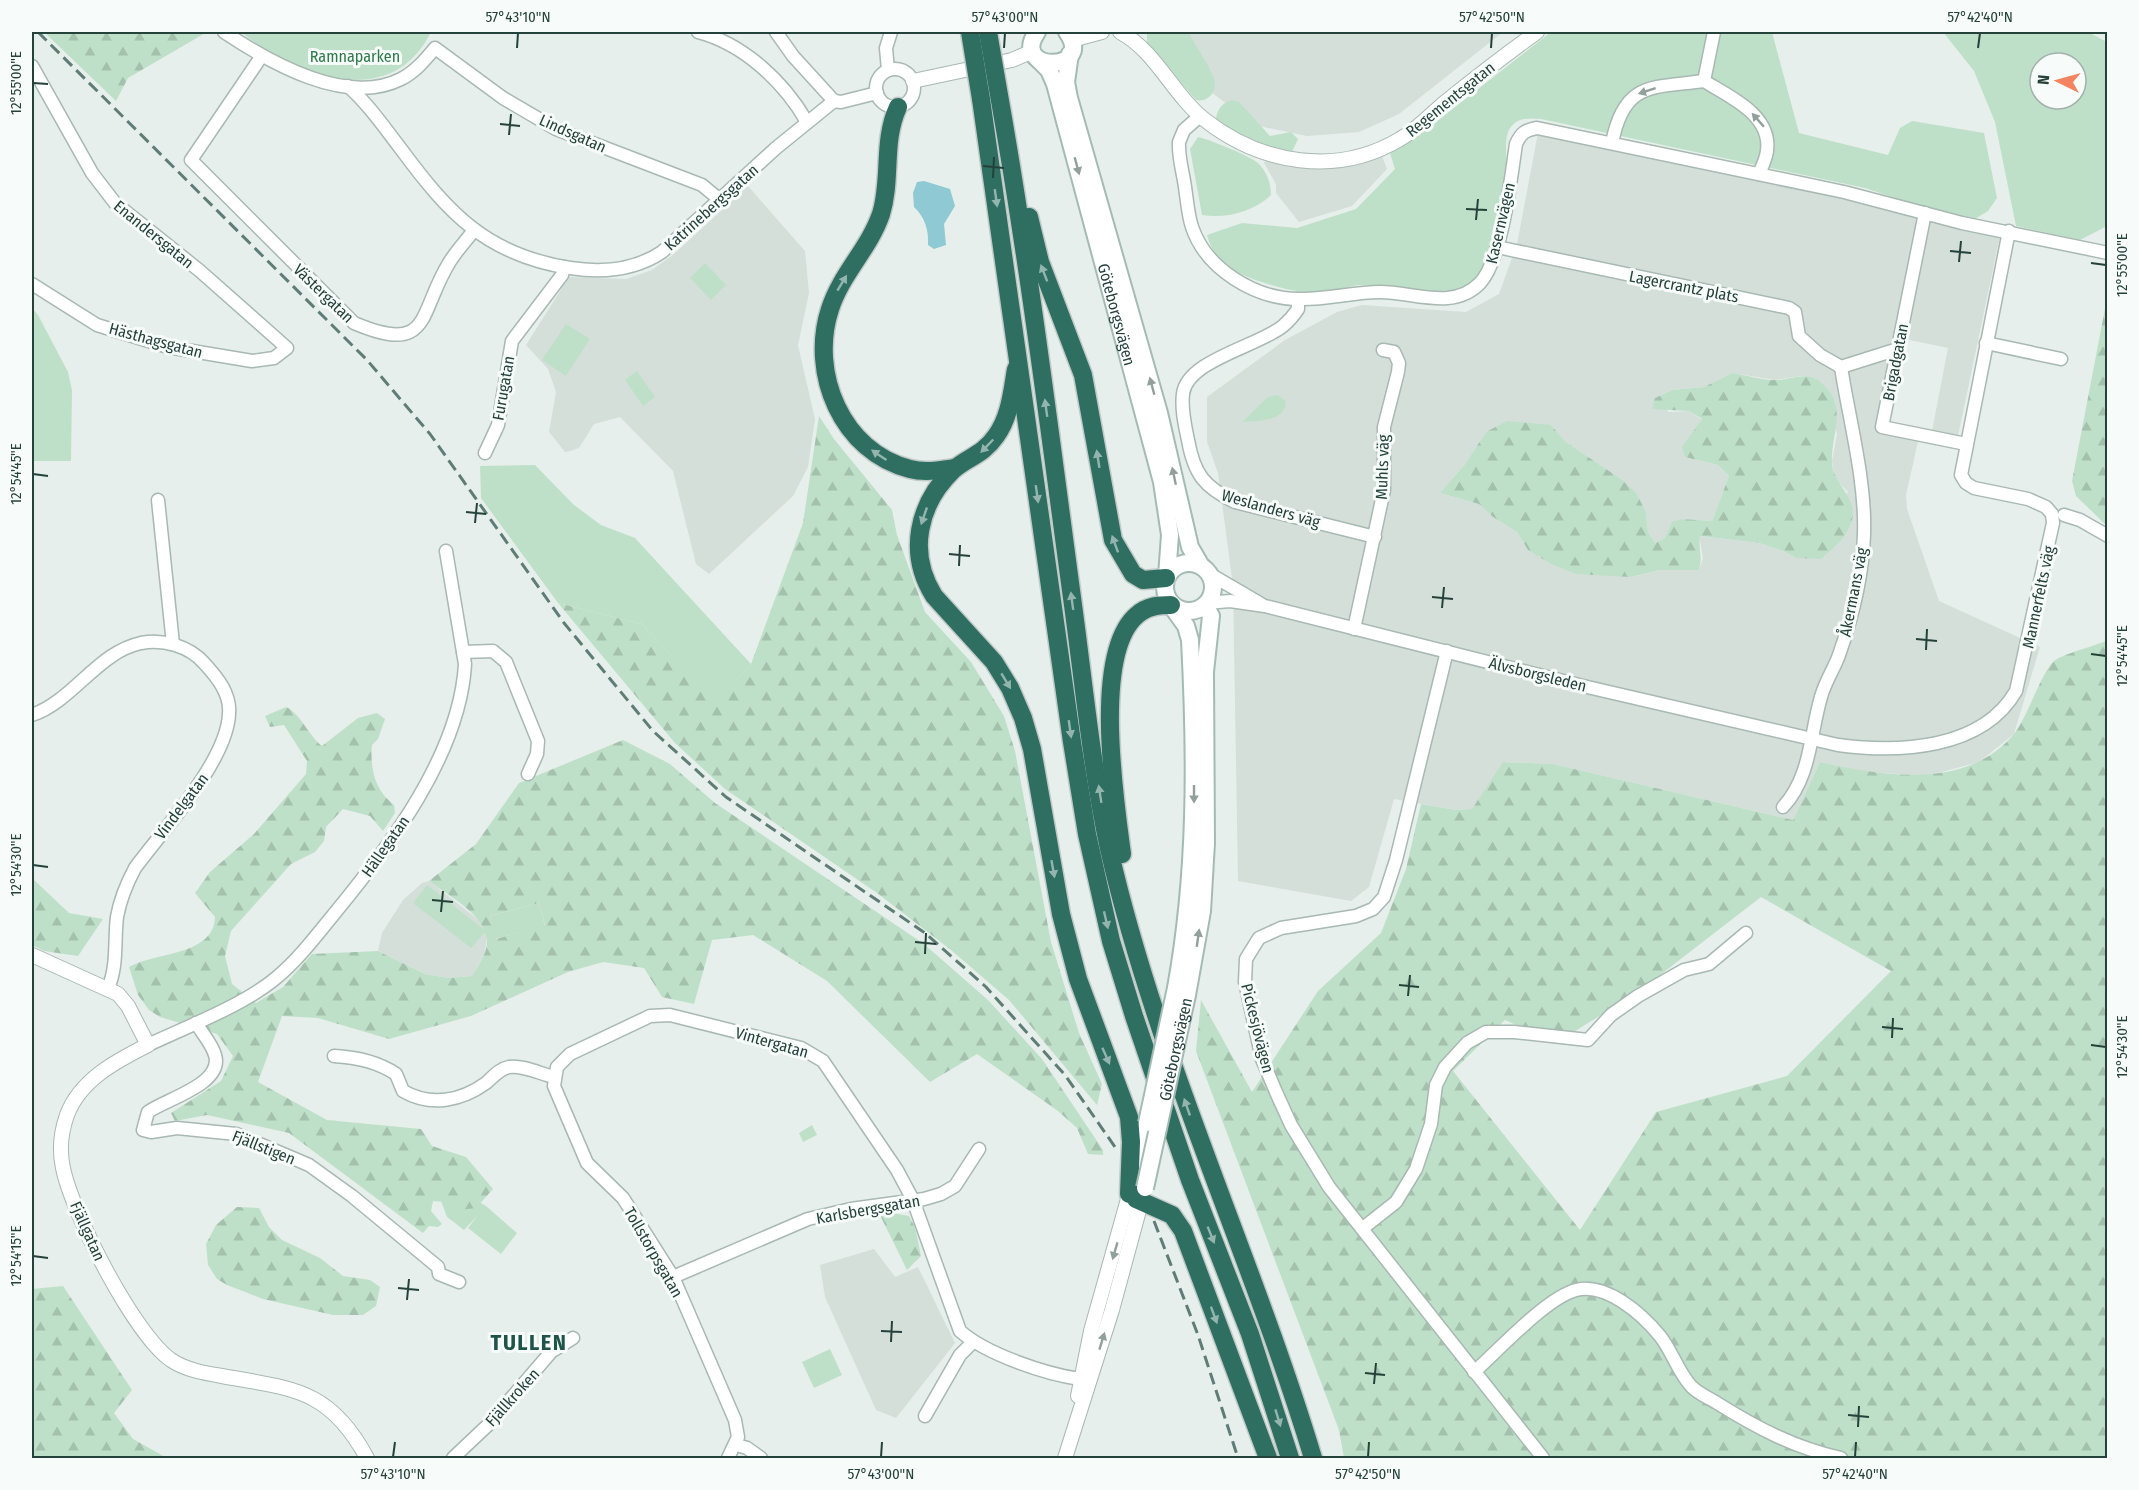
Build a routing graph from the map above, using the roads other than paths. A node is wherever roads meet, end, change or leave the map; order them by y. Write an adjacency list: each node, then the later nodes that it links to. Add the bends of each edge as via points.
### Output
1 (224, 32): 14 (street)
2 (698, 32): 25 (street, via 747,55 786,92)
3 (776, 32): 22 (street)
4 (891, 32): 16 (street, via 886,48)
5 (970, 32): 21 (highway, bridge)
6 (988, 32): 21 (highway, bridge)
7 (1037, 32): 13 (main road, via 1032,43)
8 (1102, 32): 12 (street)
9 (1120, 32): 24 (street, Regementsgatan, via 1141,48)
10 (1537, 32): 24 (street, Regementsgatan, via 1401,139 1358,158 1306,163 1270,155 1239,144)
11 (1714, 32): 18 (street)
12 (1069, 42): 13 (main road, via 1064,60 1054,64); 52 (main road, Göteborgsvägen, one-way to 12, via 1190,548 1162,423 1069,98)
13 (1036, 56): 17 (street); 53 (main road, Göteborgsvägen, one-way to 53, via 1055,84 1149,428 1169,518)
14 (261, 57): 19 (street, via 296,73); 30 (street, Västergatan, via 191,160 354,323 378,333 399,336 412,332 421,322 448,263)
15 (32, 66): 38 (street, Enandersgatan, via 92,173 115,203)
16 (888, 70): 17 (street, via 903,70); 20 (street, via 878,79)
17 (913, 81): 23 (street, via 911,99)
18 (1704, 81): 26 (street, one-way to 26, via 1646,89 1633,96 1622,108); 27 (street, one-way to 18, via 1767,151 1765,128 1748,108)
19 (348, 86): 28 (street, Lindsgatan, via 365,88 401,79 435,48 503,98 556,129 702,186); 30 (street, Katrinebergsgatan, via 365,101 443,203)
20 (877, 93): 22 (street, Katrinebergsgatan); 23 (street, via 885,104)
21 (994, 100): 41 (highway, one-way to 41); 53 (highway, one-way to 21, via 1143,580 1133,574 1113,540 1083,375 1040,262); 66 (highway, one-way to 21, via 1109,847 1025,258)
22 (834, 101): 25 (street, Katrinebergsgatan)
23 (898, 107): 46 (highway, one-way to 23, via 912,470 876,454 843,418 825,375 823,342 830,309 877,226 885,194 888,135)
24 (1200, 116): 36 (street, Kasernvägen, via 1180,137 1178,149 1196,236 1210,261 1230,276 1260,291)
25 (807, 122): 28 (street, Katrinebergsgatan)
26 (1612, 143): 27 (street); 32 (street, Kasernvägen, via 1537,128 1521,134)
27 (1759, 174): 29 (street)
28 (720, 200): 34 (street, Katrinebergsgatan, via 651,260 610,270)
29 (1925, 213): 31 (street); 39 (street, Brigadgatan)
30 (474, 230): 34 (street, Katrinebergsgatan, via 517,255)
31 (2009, 231): 33 (street); 37 (street, Mannerfelts väg)
32 (1497, 247): 36 (street, Kasernvägen, via 1494,262 1483,279 1458,298 1377,292); 43 (street, Lagercrantz plats, via 1792,309 1799,336)
33 (2108, 253)
34 (564, 267): 45 (street, Furugatan, via 512,341 498,425)
35 (32, 284): 38 (street, Hästhagsgatan, via 97,325 168,347 252,361 274,358)
36 (1298, 299): 50 (street, Weslanders väg, via 1298,309 1283,327 1204,366 1185,385 1183,408 1191,460 1200,478 1215,492 1235,502)
37 (1986, 343): 42 (street); 44 (street, Mannerfelts väg)
38 (287, 348)
39 (1898, 349): 43 (street); 44 (street, Brigadgatan, via 1882,427)
40 (1383, 350): 50 (street, Muhls väg, via 1391,350 1399,363 1384,428 1384,490)
41 (1018, 353): 46 (highway, one-way to 46, via 1010,403 998,434 987,447); 94 (highway, one-way to 94, via 1072,742 1111,941 1190,1180 1251,1334)
42 (2061, 359)
43 (1841, 367): 63 (street, Åkermans väg, via 1864,533 1848,622 1839,655 1821,695)
44 (1966, 444): 63 (street, Mannerfelts väg, via 1961,470 1969,486 2037,502 2052,514 2049,546 2016,691 2008,705 1989,722 1927,745 1870,749)
45 (485, 453)
46 (955, 468): 76 (highway, one-way to 76, via 938,487 922,517 918,534 921,569 934,596 994,662 1023,718 1061,914 1078,979 1129,1117)
47 (158, 500): 58 (street)
48 (2064, 515): 49 (street)
49 (2108, 536)
50 (1375, 537): 57 (street, Muhls väg)
51 (446, 551): 60 (street, Hällegatan)
52 (1204, 569): 53 (main road, via 1183,564); 54 (main road, Göteborgsvägen, via 1213,587); 56 (street, Älvsborgsleden)
53 (1167, 577): 55 (main road, Göteborgsvägen, via 1165,594)
54 (1206, 604): 55 (main road, via 1191,612); 56 (street, Älvsborgsleden, via 1230,601); 61 (main road, Göteborgsvägen, via 1200,621)
55 (1172, 606): 61 (main road, Göteborgsvägen); 66 (highway, via 1152,607 1131,620 1121,642 1113,680 1110,754)
56 (1265, 606): 57 (street, Älvsborgsleden)
57 (1354, 629): 59 (street, Älvsborgsleden)
58 (173, 644): 62 (street, Vindelgatan, via 151,642 120,652); 69 (street, Vindelgatan, via 199,657 213,672 226,693 229,719 214,761 128,881 117,916 114,967)
59 (1446, 651): 63 (street, Älvsborgsleden); 78 (street, Pickesjövägen, via 1384,897 1372,909 1356,916 1269,932 1252,946 1244,968 1262,1059 1291,1125 1329,1186)
60 (463, 652): 64 (street, via 493,651 506,662 538,741); 71 (street, Hällegatan, via 464,677 448,738 417,798 384,849 310,943 275,979)
61 (1198, 672): 70 (main road, Göteborgsvägen, via 1207,798 1205,878 1198,943)
62 (32, 715)
63 (1811, 738): 65 (street, Åkermans väg, via 1802,778)
64 (528, 774)
65 (1783, 807)
66 (1131, 933): 95 (highway, one-way to 66, via 1278,1350 1206,1162)
67 (1746, 933): 78 (street, via 1709,964 1684,970 1638,996 1588,1040 1486,1032 1467,1043 1445,1067 1436,1085 1431,1124 1416,1169 1396,1202)
68 (32, 955): 69 (street, via 59,970)
69 (108, 988): 72 (street, via 128,1006)
70 (1182, 992): 76 (main road, Göteborgsvägen, bridge); 76 (main road, Göteborgsvägen, bridge, via 1147,1123)
71 (196, 1023): 72 (street, Hällegatan); 80 (street, Fjällstigen, via 215,1054 215,1070 205,1082 148,1112 143,1130 177,1128 236,1134 309,1165 438,1267 439,1274)
72 (147, 1045): 88 (street, Fjällgatan, via 118,1060 90,1082 76,1097 62,1131 63,1168 96,1252 137,1322 169,1359 200,1372 308,1395 342,1418)
73 (334, 1056): 74 (street, via 353,1057 381,1067 396,1074 403,1091 439,1101 474,1091 508,1068)
74 (554, 1077): 77 (street, Vintergatan, via 557,1067 570,1054 662,1014 801,1048 823,1061); 79 (street, Tollstorpsgatan, via 559,1100 586,1163 623,1198)
75 (979, 1149): 77 (street, Karlsbergsgatan, via 955,1186 941,1194)
76 (1137, 1190): 84 (street, Göteborgsvägen, one-way to 84); 86 (street, Göteborgsvägen, one-way to 76, via 1099,1352); 93 (highway, one-way to 93, via 1172,1215 1183,1231)
77 (913, 1200): 79 (street, Karlsbergsgatan, via 808,1219); 82 (street, Vintergatan, via 955,1322)
78 (1363, 1228): 83 (street, Pickesjövägen)
79 (673, 1277): 87 (street, Tollstorpsgatan, via 735,1420)
80 (459, 1282)
81 (573, 1338): 89 (street, Fjällkroken, via 551,1352 489,1424)
82 (973, 1342): 84 (street, Vintergatan); 85 (street, via 960,1355)
83 (1474, 1372): 96 (street, Pickesjövägen); 97 (street, via 1549,1304 1575,1290 1590,1288 1612,1296 1660,1336 1691,1387 1757,1428 1807,1451)
84 (1080, 1379): 86 (street, Göteborgsvägen)
85 (925, 1416)
86 (1077, 1416): 92 (street, Göteborgsvägen)
87 (736, 1445): 90 (street); 91 (street)
88 (367, 1458)
89 (453, 1458)
90 (728, 1458)
91 (761, 1458)
92 (1065, 1458)
93 (1268, 1458)
94 (1290, 1458)
95 (1313, 1458)
96 (1543, 1458)
97 (1841, 1458)

